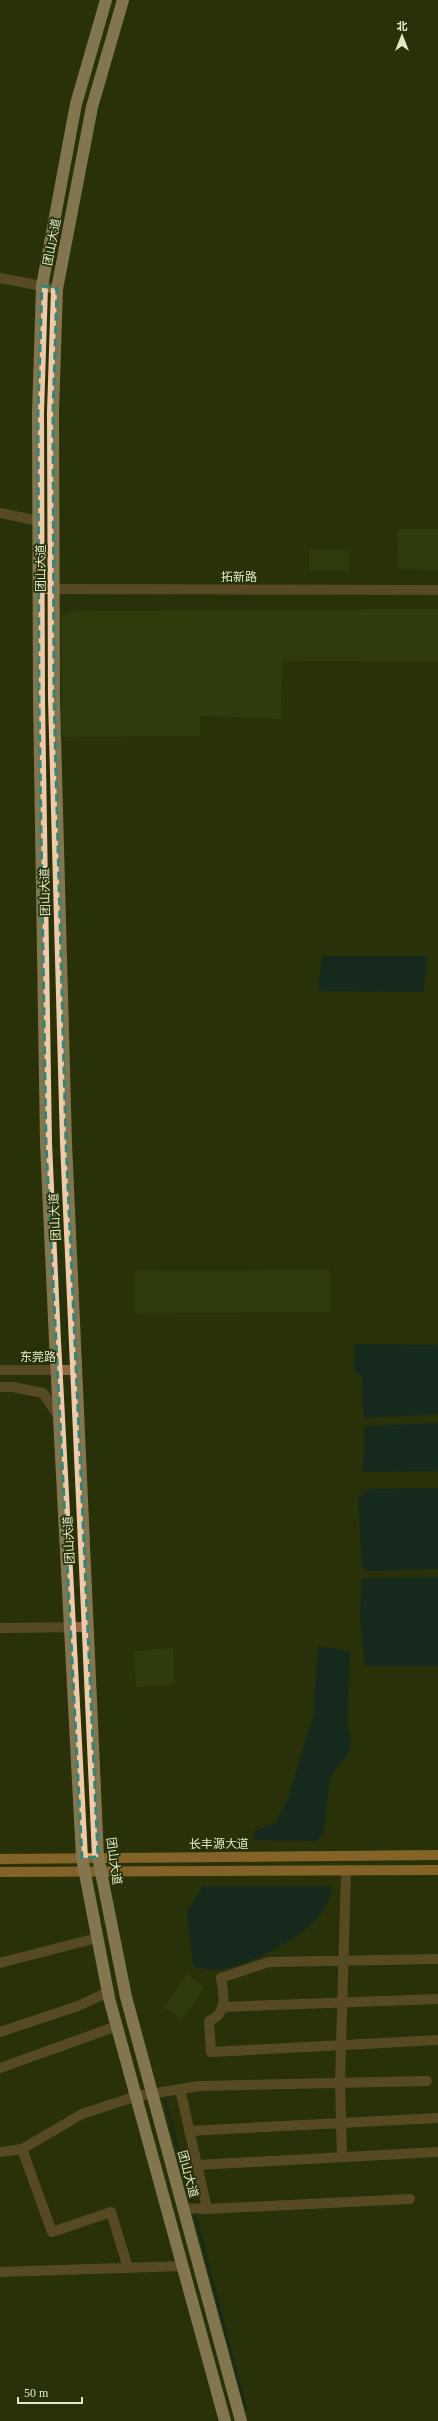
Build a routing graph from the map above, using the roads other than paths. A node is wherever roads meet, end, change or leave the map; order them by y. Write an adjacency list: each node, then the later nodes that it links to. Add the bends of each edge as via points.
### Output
1 (106, 0): 4 (highway, 团山大道, via 76,104)
2 (123, 0): 5 (highway, 团山大道, via 92,107)
3 (0, 278): 4 (street)
4 (42, 286): 5 (street); 7 (highway, 团山大道, via 38,413)
5 (58, 289): 9 (highway, 团山大道, via 54,412)
6 (0, 513): 7 (street)
7 (39, 521): 8 (highway, 团山大道)
8 (39, 589): 9 (street, 拓新路); 12 (highway, 团山大道, via 46,1139)
9 (55, 589): 10 (street, 拓新路); 13 (highway, 团山大道, via 54,699 66,1143)
10 (438, 590)
11 (0, 1370): 12 (street, 东莞路)
12 (57, 1370): 13 (street, 东莞路); 15 (highway, 团山大道)
13 (76, 1370): 16 (highway, 团山大道)
14 (0, 1387): 15 (street, via 13,1387 43,1394)
15 (59, 1417): 18 (highway, 团山大道)
16 (87, 1626): 18 (street); 20 (highway, 团山大道)
17 (0, 1628): 18 (street)
18 (70, 1628): 21 (highway, 团山大道)
19 (438, 1855): 20 (main road, 长丰源大道)
20 (98, 1857): 21 (main road, 长丰源大道); 27 (highway, 团山大道)
21 (82, 1858): 22 (main road, 长丰源大道); 25 (highway, 团山大道)
22 (0, 1859)
23 (346, 1870): 24 (main road); 27 (main road); 30 (street)
24 (438, 1870)
25 (84, 1871): 26 (main road); 27 (main road); 28 (highway, 团山大道)
26 (0, 1872)
27 (100, 1872): 44 (highway, 团山大道, via 126,1997)
28 (97, 1938): 31 (street); 32 (highway, 团山大道)
29 (438, 1959): 30 (street)
30 (343, 1960): 34 (street); 35 (street, via 270,1962 221,1978)
31 (0, 1963)
32 (108, 1992): 36 (highway, 团山大道); 37 (street, via 78,2006)
33 (438, 1999): 34 (street)
34 (342, 2002): 35 (street); 39 (street)
35 (223, 2007): 39 (street, via 216,2018 209,2021 211,2052)
36 (117, 2026): 40 (street); 45 (highway, 团山大道)
37 (0, 2032)
38 (438, 2040): 39 (street)
39 (341, 2045): 42 (street)
40 (0, 2068)
41 (427, 2081): 42 (street)
42 (340, 2083): 43 (street, via 199,2086); 47 (street)
43 (180, 2089): 44 (street); 48 (street)
44 (151, 2094): 45 (street); 55 (highway, 团山大道)
45 (137, 2096): 49 (street, via 82,2114); 57 (highway, 团山大道)
46 (438, 2118): 47 (street)
47 (341, 2123): 48 (street); 52 (street)
48 (189, 2130): 53 (street)
49 (22, 2149): 50 (street); 58 (street, via 52,2232 111,2212)
50 (0, 2152)
51 (437, 2152): 52 (street)
52 (342, 2157): 53 (street)
53 (197, 2165): 56 (street)
54 (410, 2199): 56 (street)
55 (182, 2208): 56 (street); 61 (highway, 团山大道)
56 (207, 2209)
57 (183, 2266): 58 (street); 60 (highway, 团山大道)
58 (128, 2268): 59 (street)
59 (0, 2272)
60 (225, 2421)
61 (241, 2421)

